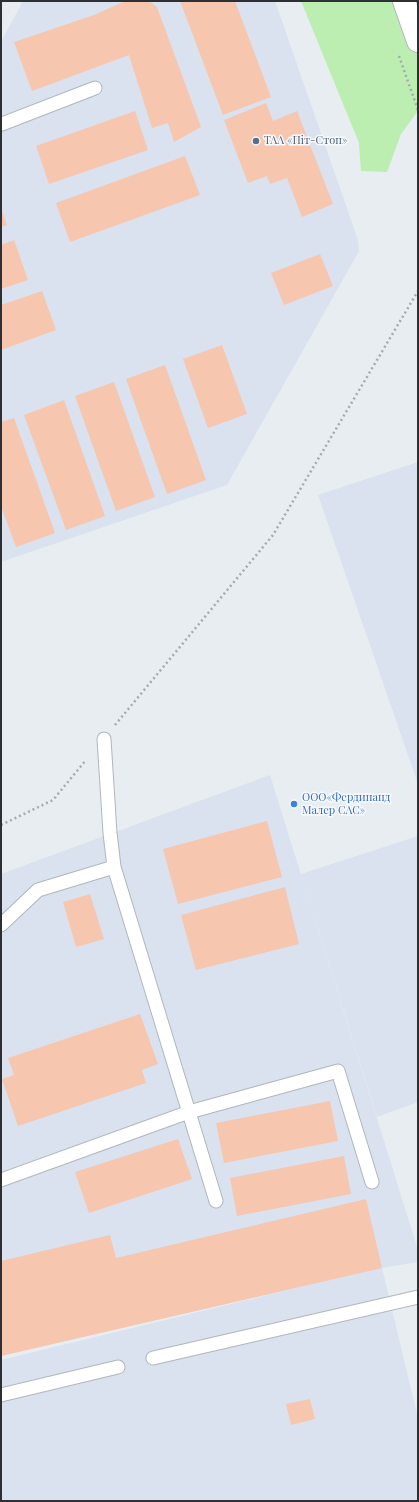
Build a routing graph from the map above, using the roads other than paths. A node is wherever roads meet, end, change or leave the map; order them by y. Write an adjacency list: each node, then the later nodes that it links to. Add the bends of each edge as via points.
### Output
1 (404, 1): 2 (street)
2 (418, 41)
3 (95, 88): 4 (lane)
4 (2, 124)
5 (104, 739): 6 (lane)
6 (114, 867): 7 (lane, via 38,890); 8 (lane)
7 (1, 925)
8 (189, 1112): 9 (lane); 10 (lane, via 338,1071); 11 (lane)
9 (1, 1180)
10 (372, 1182)
11 (216, 1201)
12 (418, 1297): 13 (lane)
13 (153, 1358)
14 (118, 1367): 15 (lane)
15 (1, 1395)

